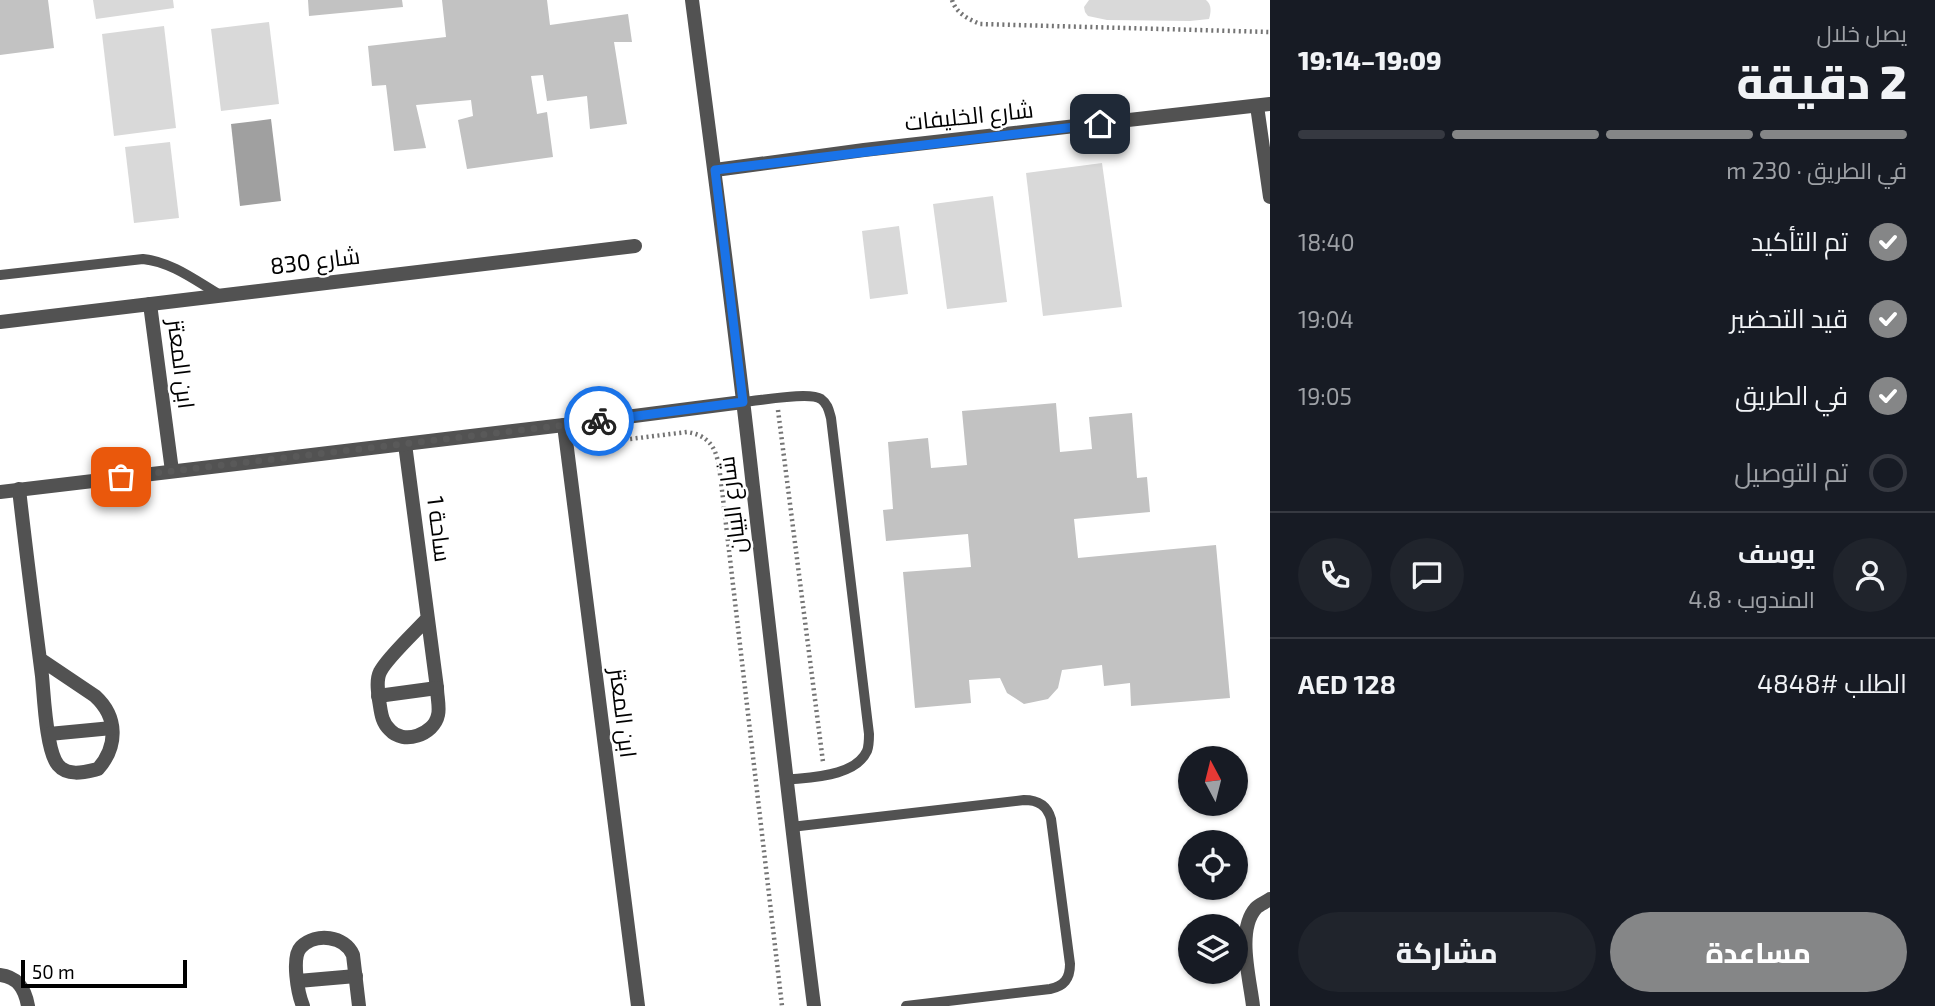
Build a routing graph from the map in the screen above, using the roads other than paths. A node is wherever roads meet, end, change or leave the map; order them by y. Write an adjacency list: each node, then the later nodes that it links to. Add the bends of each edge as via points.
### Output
1 (692, 0): 3 (street, شارع البيان)
2 (1264, 105): 3 (street, شارع الخليفات); 4 (street)
3 (715, 170): 10 (street, شارع البيان)
4 (1270, 197)
5 (635, 246): 7 (street, شارع 830)
6 (0, 275): 7 (lane, via 143,259 163,262)
7 (220, 296): 8 (street, شارع 830)
8 (150, 304): 9 (street, شارع 830); 13 (street, ابن المعتز)
9 (0, 322)
10 (743, 402): 11 (street); 22 (street, شارع البيان); 22 (lane, via 807,395 819,397 827,405 869,734 866,751 855,767)
11 (564, 425): 12 (street); 31 (street, ابن المعتز)
12 (405, 444): 13 (street); 16 (street, ساحة 1)
13 (172, 471): 14 (street)
14 (19, 489): 15 (street); 17 (street)
15 (0, 492)
16 (427, 619): 18 (street, ساحة 1); 19 (street, via 380,672)
17 (40, 659): 20 (street, via 95,696); 21 (street)
18 (437, 688): 19 (street); 19 (street, ساحة 1, via 439,715 433,726 411,737 391,732 383,721)
19 (378, 696)
20 (113, 728): 21 (street); 21 (street, via 104,762 98,769 84,772 62,769 52,754)
21 (49, 734)
22 (786, 780): 23 (street, شارع البيان)
23 (791, 827): 32 (street, شارع البيان); 33 (lane, via 1024,800 1037,801 1046,808 1070,964 1066,982 1050,989)
24 (1270, 899): 34 (street, via 1256,908 1247,924 1245,945)
25 (0, 975): 28 (street, via 21,985)
26 (356, 976): 27 (street); 27 (street, via 354,955 346,943 322,938 298,952); 30 (street)
27 (298, 981): 29 (street)
28 (28, 1006)
29 (303, 1006)
30 (359, 1006)
31 (638, 1006)
32 (814, 1006)
33 (906, 1006)
34 (1253, 1006)

